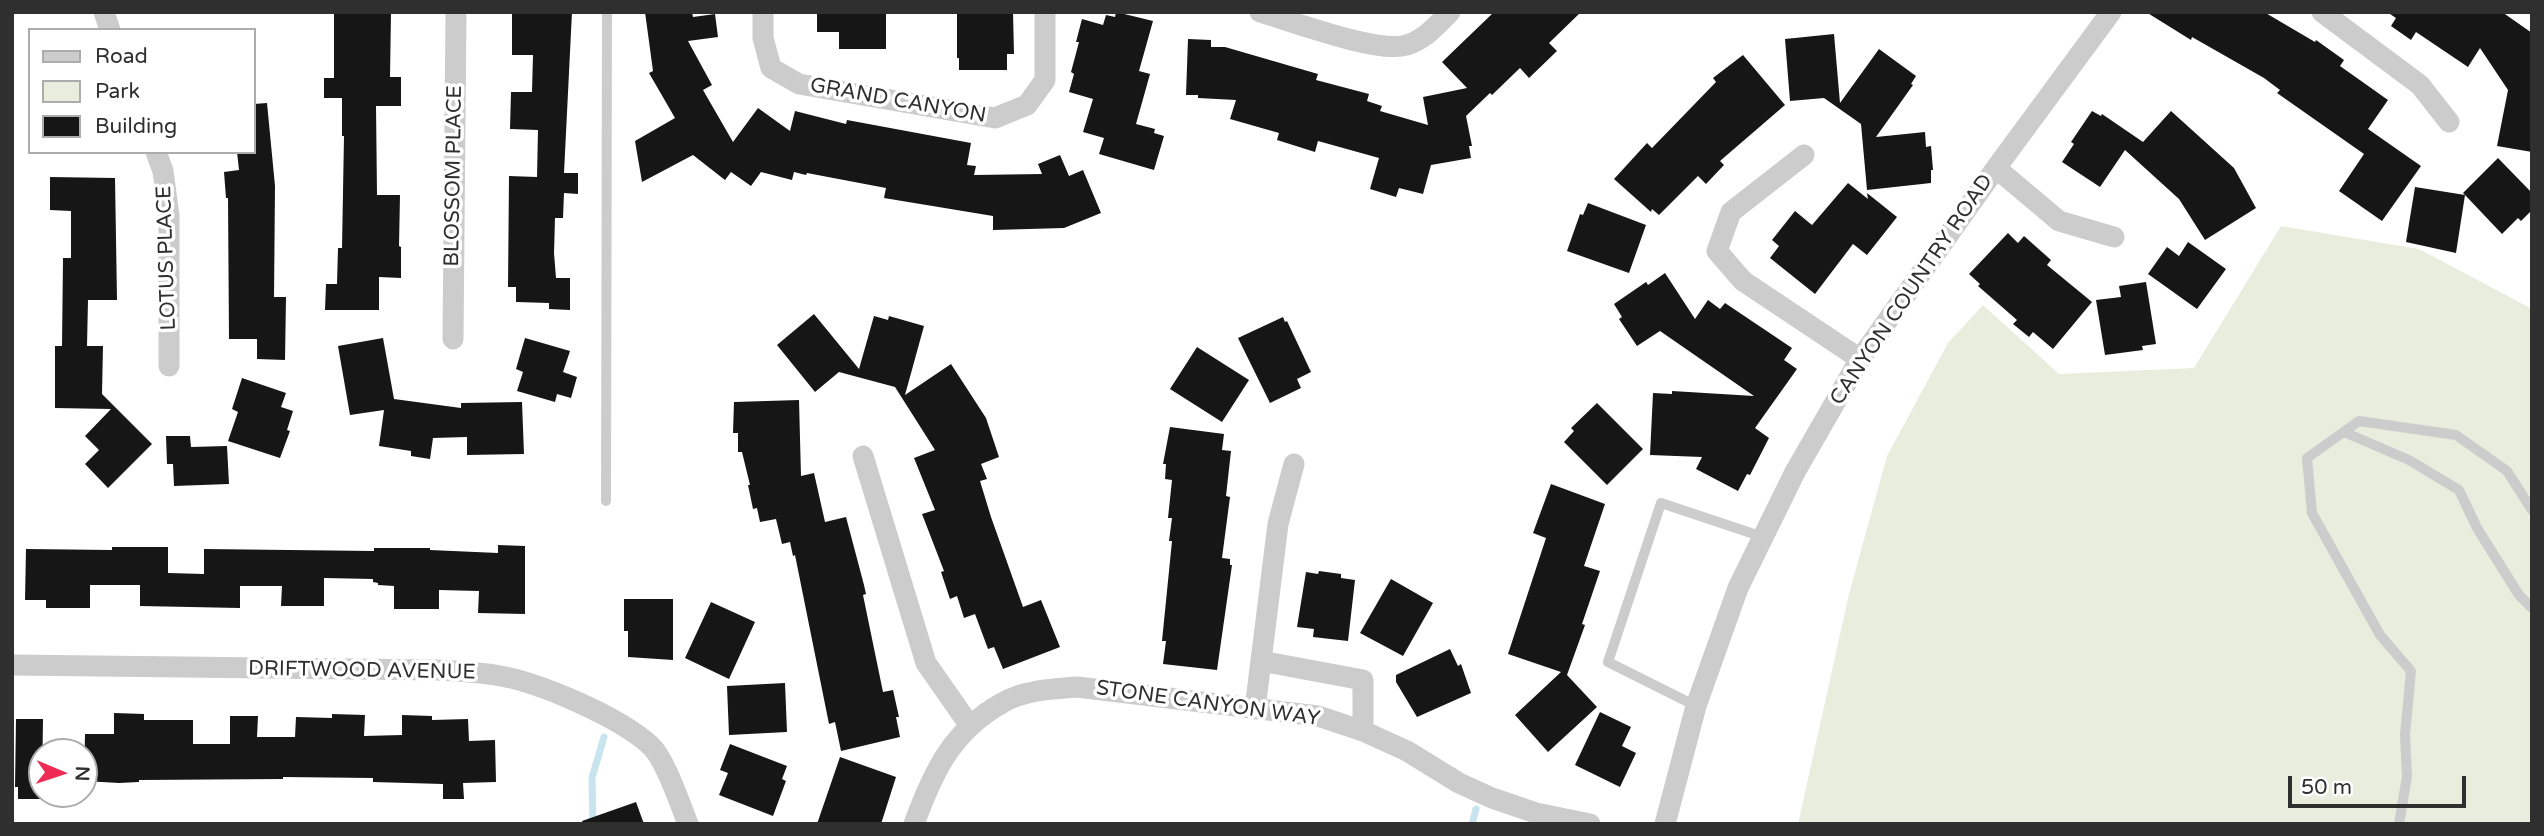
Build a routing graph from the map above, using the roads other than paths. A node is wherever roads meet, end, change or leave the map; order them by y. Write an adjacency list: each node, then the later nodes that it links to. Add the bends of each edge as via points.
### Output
1 (456, 12): 14 (street, BLOSSOM PLACE)
2 (607, 12): 20 (lane)
3 (764, 12): 4 (street, GRAND CANYON, via 763,38 771,68 799,84 995,118 1027,105 1045,80)
4 (1045, 12)
5 (1260, 12): 6 (street, via 1381,47 1404,46 1426,36)
6 (1450, 12)
7 (2111, 12): 12 (street, CANYON COUNTRY ROAD)
8 (2322, 12): 9 (street, via 2420,85)
9 (2449, 122)
10 (157, 154): 16 (street, LOTUS PLACE, via 169,216)
11 (1804, 155): 15 (street, via 1731,212 1717,251 1743,281)
12 (1996, 168): 13 (street, via 2059,221); 15 (street, CANYON COUNTRY ROAD)
13 (2114, 237)
14 (453, 339)
15 (1860, 359): 22 (street, CANYON COUNTRY ROAD)
16 (169, 366)
17 (2344, 432): 21 (lane, via 2359,421 2456,435 2507,471); 23 (lane, via 2409,460 2459,490 2477,528); 34 (lane, via 2307,458 2312,513 2380,635 2411,671 2405,735 2407,776)
18 (863, 456): 28 (street, via 926,663)
19 (1294, 464): 24 (street, via 1278,524)
20 (606, 501)
21 (2532, 510)
22 (1763, 537): 26 (street, CANYON COUNTRY ROAD, via 1738,588); 26 (lane, via 1661,503 1608,663)
23 (2532, 608)
24 (1261, 661): 27 (street); 29 (street, via 1363,680)
25 (12, 665): 30 (street, DRIFTWOOD AVENUE, via 436,670 498,675 556,693 618,723 652,747)
26 (1696, 706): 33 (street, CANYON COUNTRY ROAD)
27 (1255, 709): 28 (street, STONE CANYON WAY, via 1077,687 1040,690 1003,702); 29 (street, STONE CANYON WAY, via 1318,716)
28 (970, 726): 31 (street, STONE CANYON WAY, via 946,753)
29 (1363, 730): 32 (street, STONE CANYON WAY, via 1492,798)
30 (688, 824)
31 (914, 824)
32 (1590, 824)
33 (1665, 824)
34 (2399, 824)

